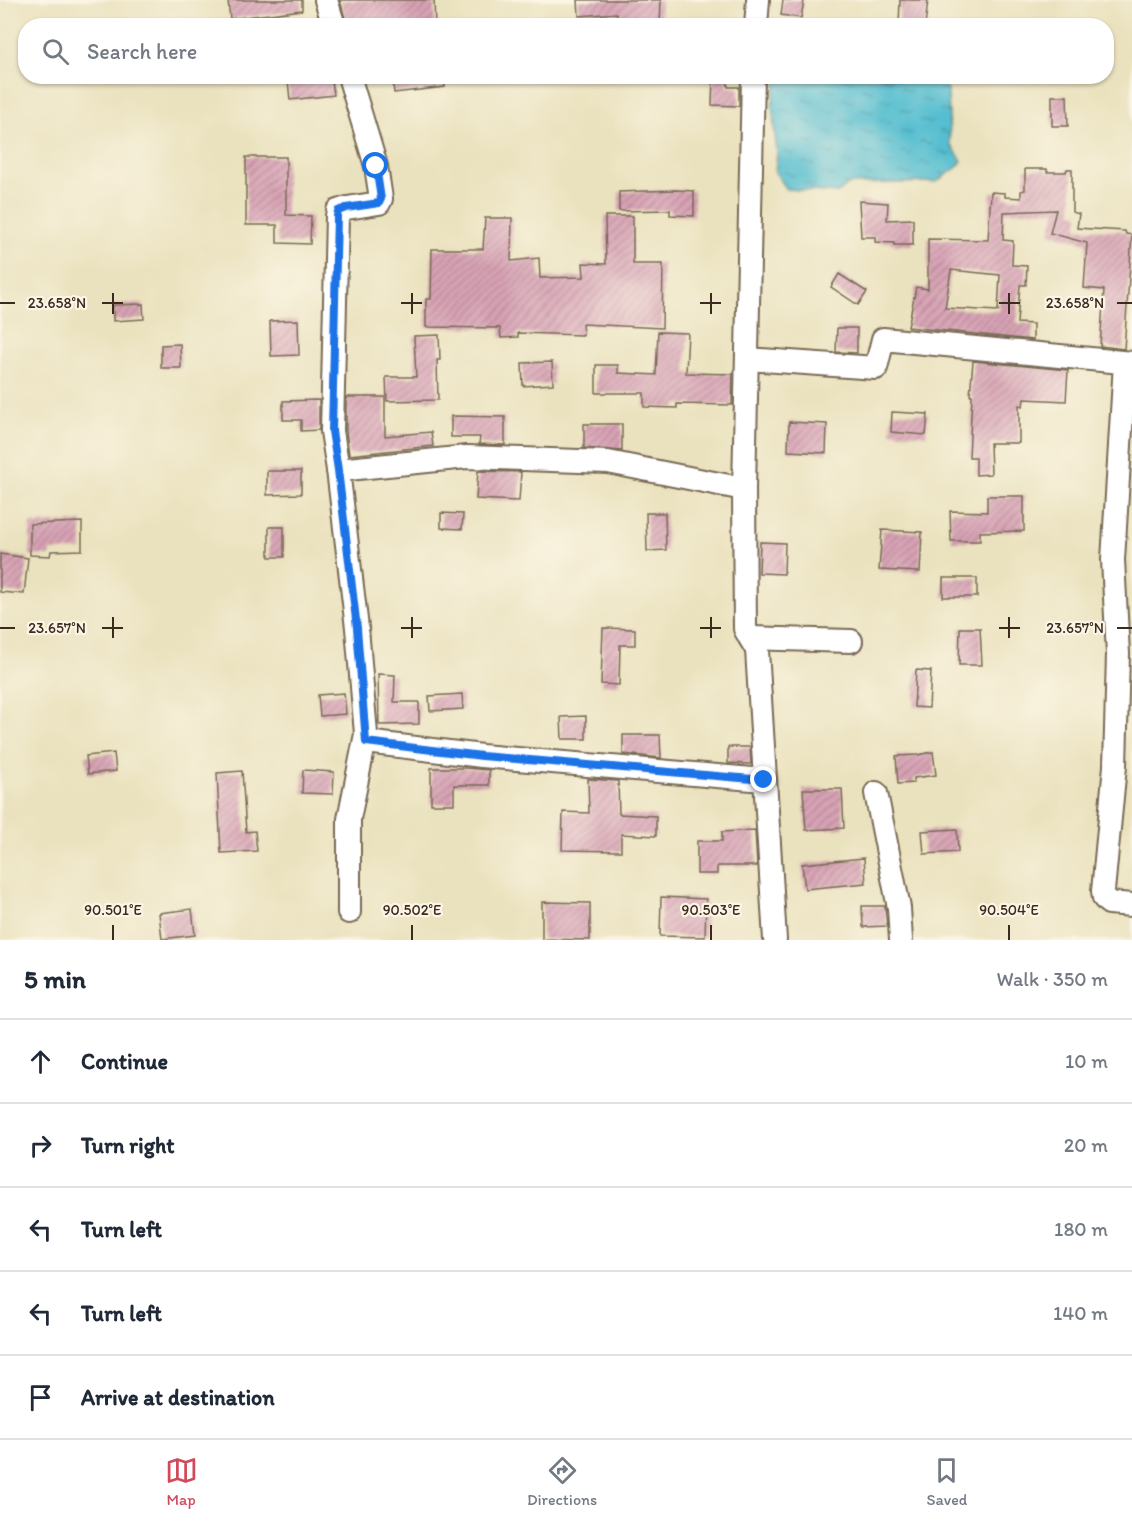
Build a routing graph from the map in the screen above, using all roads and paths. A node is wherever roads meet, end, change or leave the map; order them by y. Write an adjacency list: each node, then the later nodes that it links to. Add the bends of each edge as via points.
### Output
1 (326, 0): 3 (street)
2 (758, 0): 4 (street)
3 (332, 18)
4 (757, 18)
5 (351, 84): 9 (street, via 376,166 381,199 379,203 338,211 337,216 332,431)
6 (753, 84): 7 (street)
7 (747, 359): 8 (street, via 876,368 883,339); 10 (street)
8 (1129, 363): 13 (street, via 1113,561)
9 (338, 470): 10 (street, via 467,457 608,462); 14 (street)
10 (744, 489): 11 (street, via 745,629)
11 (750, 638): 12 (street); 15 (street, via 757,650)
12 (851, 641)
13 (1125, 654): 17 (street, via 1103,891 1109,903)
14 (366, 742): 15 (street); 18 (street, via 350,819)
15 (764, 780): 19 (street)
16 (876, 793): 20 (street, via 900,908)
17 (1132, 905)
18 (349, 912)
19 (775, 940)
20 (901, 940)

